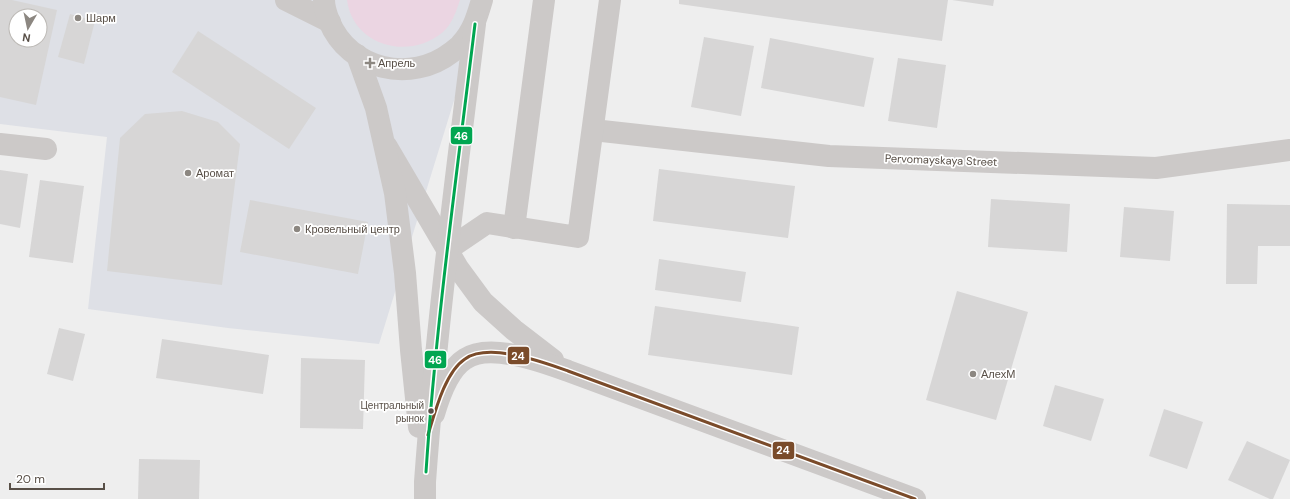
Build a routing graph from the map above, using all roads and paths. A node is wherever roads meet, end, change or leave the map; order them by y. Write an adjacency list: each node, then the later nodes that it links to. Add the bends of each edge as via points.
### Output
1 (286, 0): 6 (street)
2 (324, 0): 6 (street, via 324,8)
3 (482, 0): 7 (street)
4 (544, 0): 14 (street)
5 (610, 0): 9 (street)
6 (330, 22): 8 (street, via 334,32)
7 (475, 24): 8 (street, via 461,44 442,60 418,68 394,70 370,63); 15 (street)
8 (357, 55): 11 (street, via 376,108)
9 (593, 130): 13 (street, Pervomayskaya Street, via 829,156 1156,168); 14 (street, via 578,237)
10 (0, 144): 12 (street)
11 (385, 145): 15 (street); 18 (street, via 395,193 405,273)
12 (46, 149)
13 (1290, 150)
14 (514, 228): 15 (street, via 487,223)
15 (447, 250): 16 (street, via 482,302); 17 (street)
16 (568, 371): 17 (street, via 521,356 490,353 464,359 442,390); 19 (street)
17 (428, 435): 18 (street)
18 (425, 491)
19 (914, 499)

